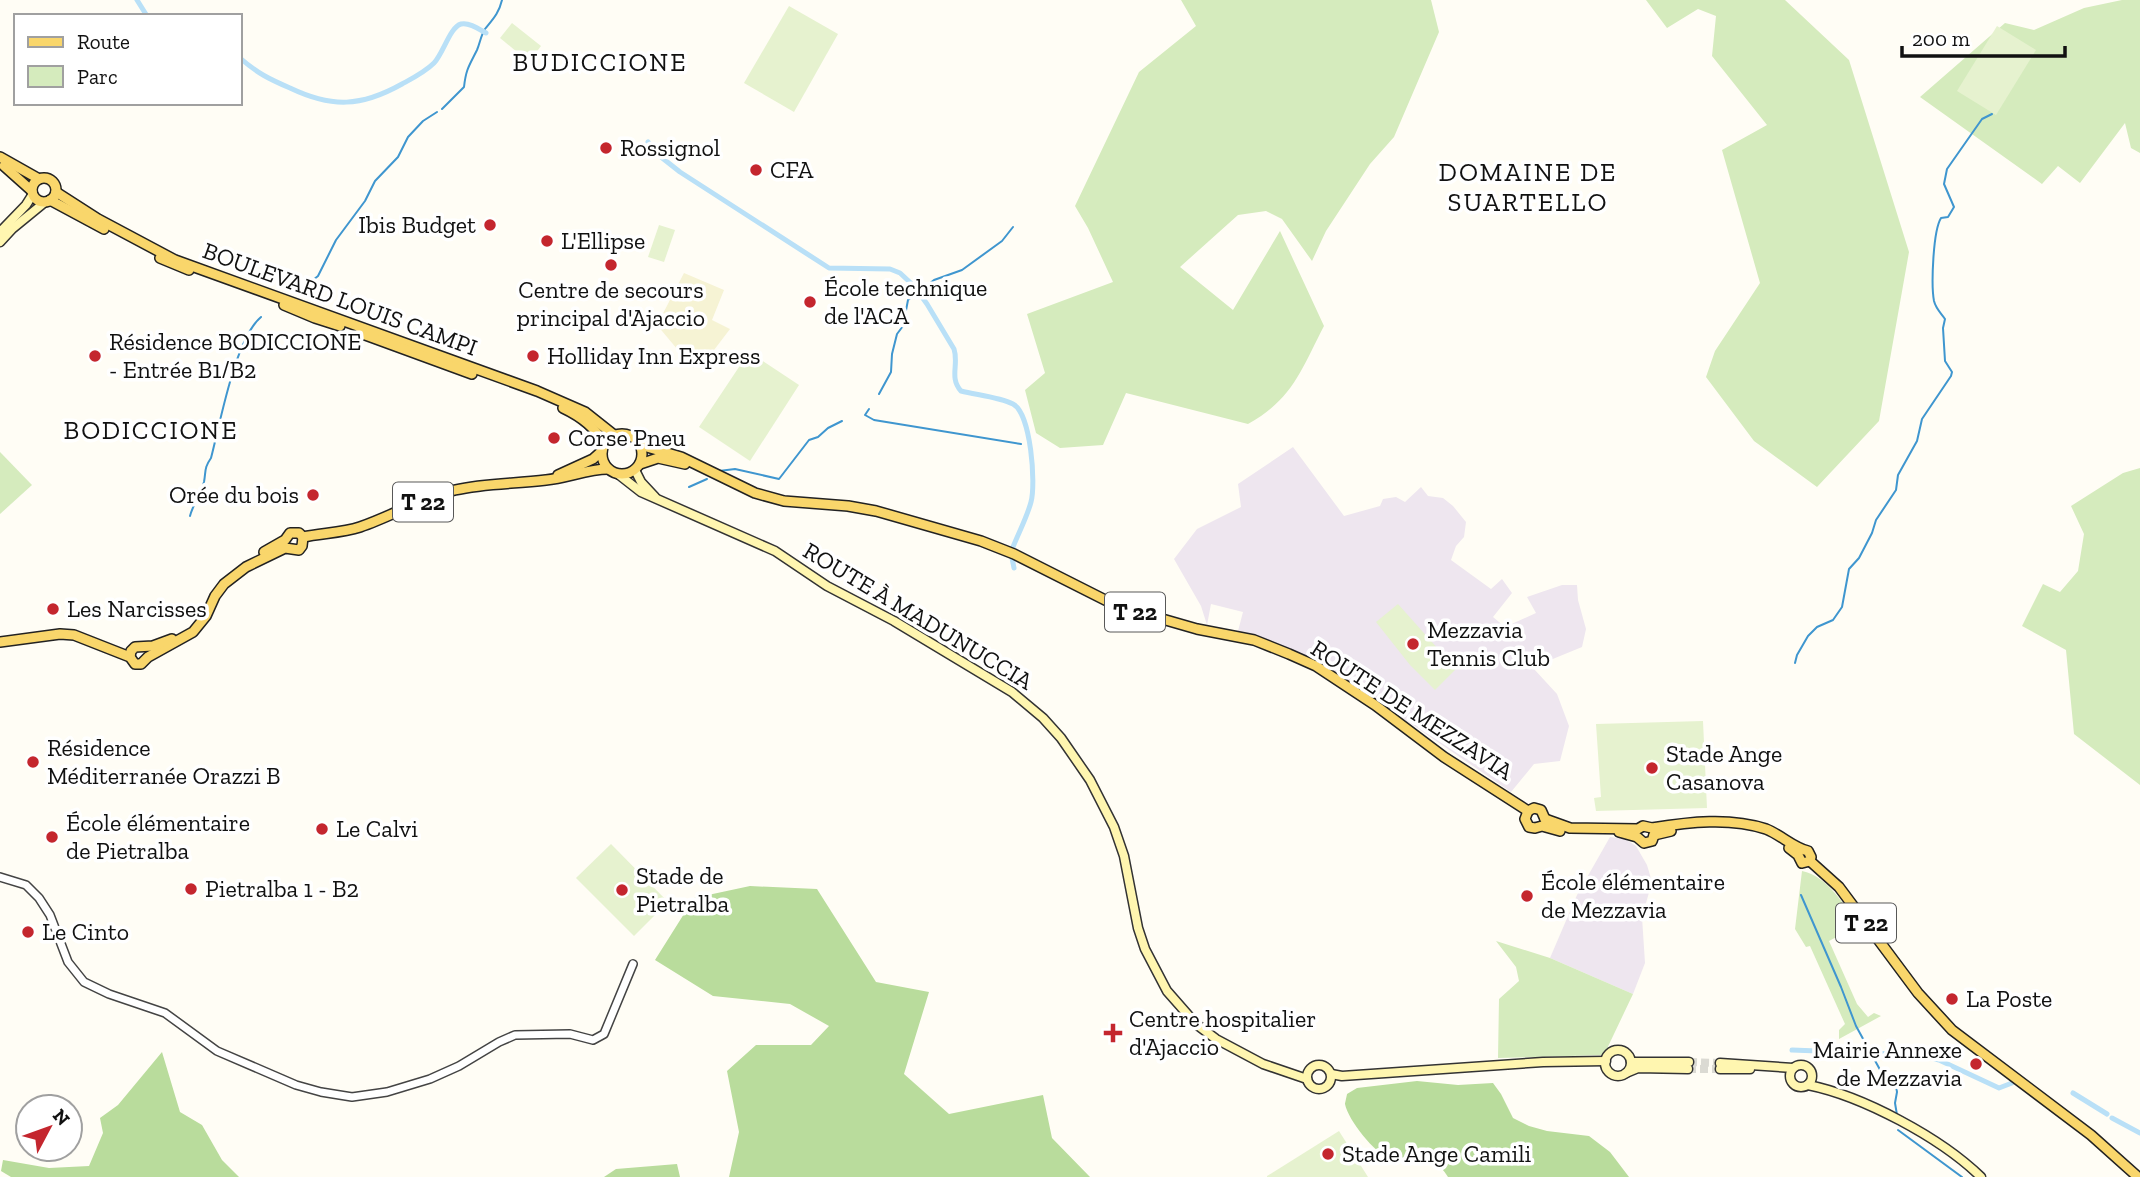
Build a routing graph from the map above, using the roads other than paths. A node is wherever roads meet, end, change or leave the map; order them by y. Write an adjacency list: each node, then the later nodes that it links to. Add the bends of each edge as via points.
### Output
1 (0, 156): 3 (main road)
2 (0, 163): 4 (main road)
3 (39, 179): 4 (main road); 5 (main road, via 52,181)
4 (33, 192): 5 (main road, via 38,200); 6 (main road)
5 (50, 198): 7 (main road); 8 (main road, BOULEVARD LOUIS CAMPI, via 176,260 537,391 585,412); 10 (main road, BOULEVARD LOUIS CAMPI, via 173,266 568,410 598,433)
6 (0, 232)
7 (0, 242)
8 (614, 435): 9 (main road, via 632,436); 10 (main road)
9 (640, 445): 11 (main road, via 643,454); 14 (main road, ROUTE DE MEZZAVIA / T 22, via 681,457)
10 (603, 448): 12 (main road); 15 (main road, T 22, via 593,459)
11 (638, 467): 13 (main road); 14 (main road, ROUTE DE MEZZAVIA / T 22, via 658,458); 16 (main road, ROUTE À MADUNUCCIA, via 641,482)
12 (608, 469): 13 (main road); 15 (main road, T 22)
13 (618, 474): 16 (main road, ROUTE À MADUNUCCIA)
14 (713, 474): 23 (main road, ROUTE DE MEZZAVIA / T 22, via 774,498 876,511 981,541 1117,606 1289,653 1375,705)
15 (547, 480): 17 (main road, T 22, via 451,491 357,529)
16 (657, 499): 35 (main road, ROUTE À MADUNUCCIA, via 775,551 1012,692 1043,718 1090,780 1114,827 1138,928 1167,991 1216,1039 1263,1064)
17 (303, 537): 18 (main road, via 288,534); 18 (main road, via 301,548 293,551)
18 (286, 544): 20 (main road, via 242,564 222,580 188,629); 22 (main road, via 224,584 193,632)
19 (0, 642): 21 (main road, via 74,635)
20 (144, 648): 21 (main road, via 135,647); 22 (main road)
21 (130, 657): 22 (main road, via 138,665)
22 (148, 657)
23 (1528, 811): 24 (main road, via 1541,810); 24 (main road, via 1525,816 1532,828)
24 (1543, 822): 26 (main road)
25 (1653, 832): 26 (main road, via 1647,825); 26 (main road, via 1647,843 1639,841); 42 (main road, T 22, via 1708,821 1745,824 1769,830 1800,853 1810,853 1810,861 1839,887 1921,997 1952,1030 2091,1135)
26 (1638, 833)
27 (0, 877): 28 (street, via 26,885 39,898 68,962 84,982 166,1013 217,1051 338,1096 387,1092 430,1079 515,1035 570,1034 598,1039)
28 (633, 964)
29 (1606, 1061): 30 (main road, via 1619,1050); 34 (main road, via 1612,1074); 37 (main road)
30 (1631, 1062): 34 (main road); 34 (main road, via 1689,1065)
31 (1720, 1066): 32 (main road)
32 (1774, 1068): 33 (main road); 38 (main road)
33 (1793, 1068): 36 (main road, via 1804,1066); 38 (main road)
34 (1626, 1073)
35 (1308, 1075): 37 (main road, via 1314,1066 1322,1065); 37 (main road, via 1318,1089 1328,1086)
36 (1812, 1076): 39 (main road); 40 (main road)
37 (1331, 1077)
38 (1790, 1078): 39 (main road, via 1796,1086)
39 (1808, 1085): 40 (main road)
40 (1830, 1090): 41 (main road, via 1910,1127)
41 (1981, 1177)
42 (2138, 1177)

